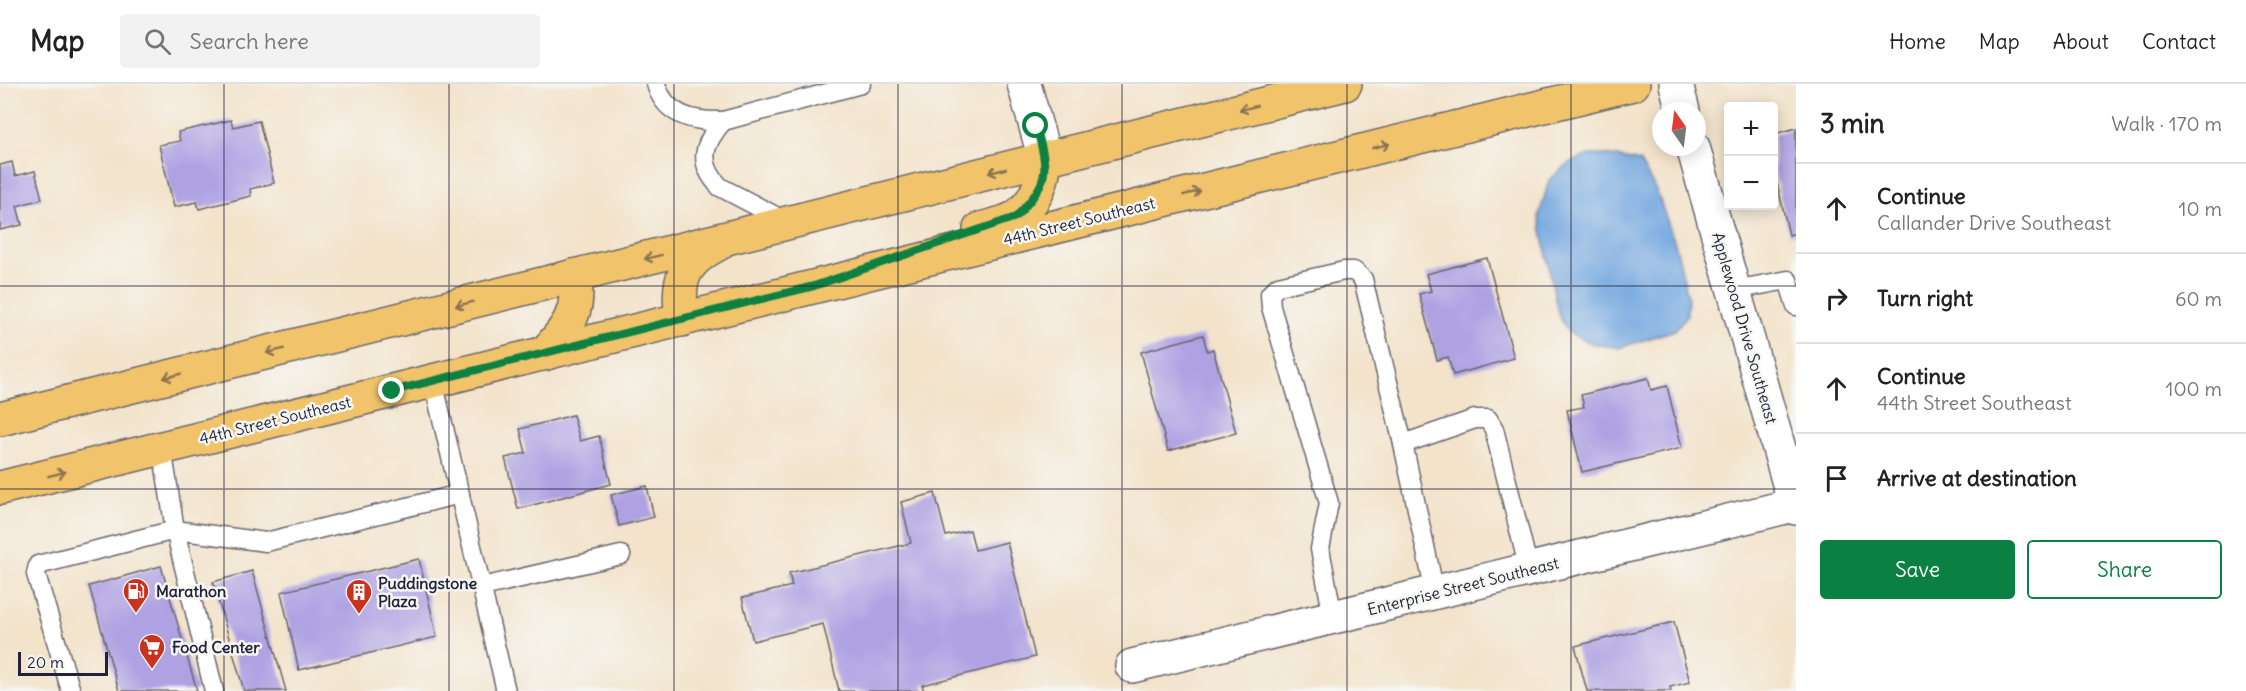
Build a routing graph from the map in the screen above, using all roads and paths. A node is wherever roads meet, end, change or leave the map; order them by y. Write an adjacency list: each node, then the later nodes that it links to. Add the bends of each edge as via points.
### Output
1 (656, 84): 8 (lane, via 664,103 683,116 704,122)
2 (861, 84): 8 (lane)
3 (1024, 84): 10 (street)
4 (1345, 84): 10 (main road, one-way to 10)
5 (1633, 84): 14 (main road, 44th Street Southeast, one-way to 5)
6 (1676, 84): 7 (street)
7 (1681, 102)
8 (723, 121): 11 (lane, via 707,146 707,170 713,180)
9 (1696, 156): 15 (street, Applewood Drive Southeast)
10 (1045, 159): 11 (main road, one-way to 11); 14 (main road, via 1044,178 1035,196 1016,217)
11 (789, 223): 12 (main road)
12 (730, 237): 13 (main road, one-way to 13); 17 (main road, via 701,252 686,270 679,292)
13 (573, 276): 18 (main road, via 578,292 576,305 563,333); 20 (main road, one-way to 20)
14 (814, 286): 17 (main road, 44th Street Southeast)
15 (1734, 290): 16 (lane, via 1788,280); 25 (street, Applewood Drive Southeast)
16 (1796, 306)
17 (682, 320): 18 (main road, 44th Street Southeast)
18 (544, 354): 19 (main road, 44th Street Southeast)
19 (433, 381): 22 (main road, 44th Street Southeast); 24 (lane)
20 (0, 419)
21 (1403, 444): 28 (lane, via 1475,419 1488,419 1494,429); 30 (lane); 31 (lane, via 1363,279 1354,271 1344,271 1278,286 1270,294 1271,306 1329,503 1320,549)
22 (162, 448): 23 (main road, 44th Street Southeast, one-way to 22); 26 (lane)
23 (0, 488)
24 (460, 494): 26 (lane, via 266,542); 29 (lane)
25 (1794, 494): 28 (street, Enterprise Street Southeast)
26 (175, 530): 33 (lane, via 38,565 36,574); 34 (lane)
27 (621, 555): 29 (lane)
28 (1530, 570): 30 (street, Enterprise Street Southeast)
29 (482, 587): 35 (lane)
30 (1435, 593): 31 (street, Enterprise Street Southeast)
31 (1333, 617): 32 (street, Enterprise Street Southeast)
32 (1132, 666)
33 (70, 691)
34 (214, 691)
35 (506, 691)

